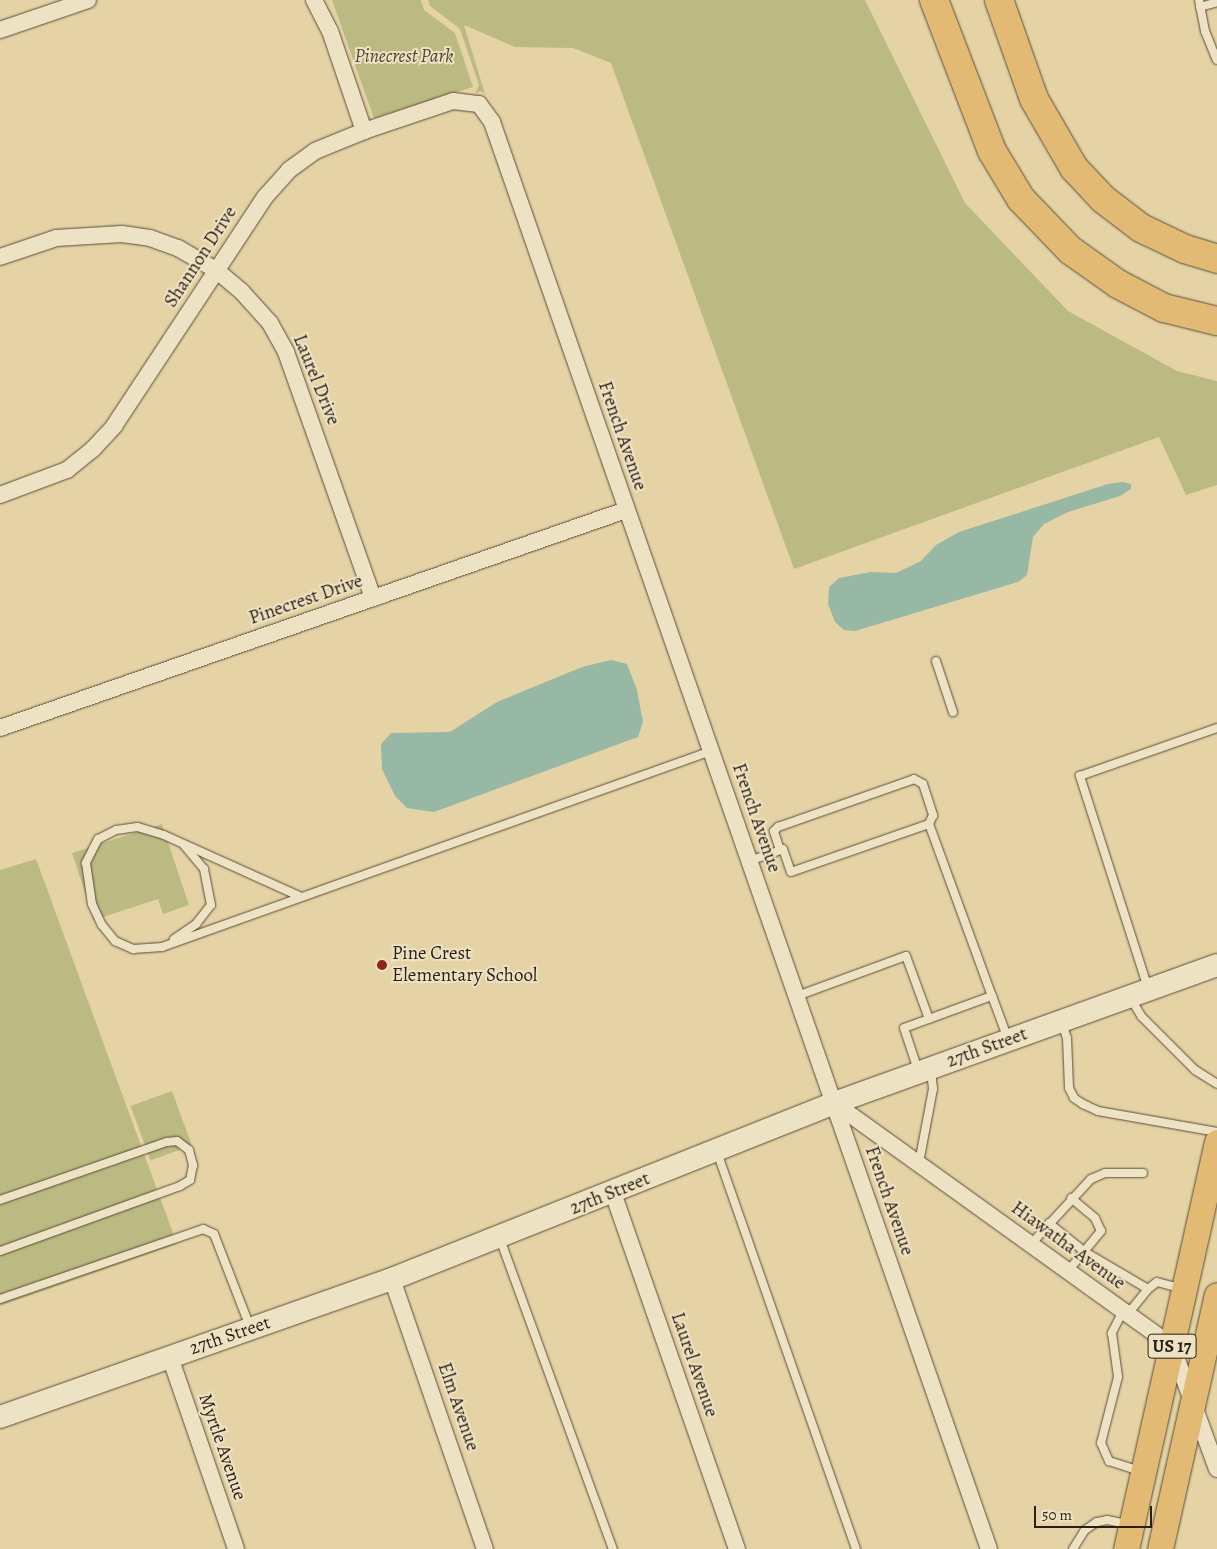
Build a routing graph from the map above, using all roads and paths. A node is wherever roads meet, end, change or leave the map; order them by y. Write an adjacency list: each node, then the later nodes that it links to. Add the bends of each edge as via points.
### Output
1 (88, 0): 7 (street)
2 (314, 0): 10 (street, via 330,31)
3 (934, 0): 14 (highway, via 992,151 1021,199 1070,250 1118,284 1164,308)
4 (999, 0): 12 (highway, via 1034,99 1074,168 1103,199 1141,228 1185,249)
5 (1217, 2): 6 (lane)
6 (1200, 4): 8 (lane, via 1205,31)
7 (0, 30)
8 (1217, 60)
9 (479, 104): 10 (street, Shannon Drive, via 453,101); 16 (street, French Avenue, via 492,122)
10 (364, 131): 13 (street, Shannon Drive, via 315,151 289,170 265,197)
11 (0, 257): 13 (street, Laurel Drive, via 56,238 122,234 150,238 178,248)
12 (1217, 259)
13 (216, 270): 15 (street, Shannon Drive, via 114,426 92,450 68,470); 17 (street, Laurel Drive, via 242,292 270,323 286,352)
14 (1217, 321)
15 (0, 495)
16 (626, 510): 17 (street, Pinecrest Drive); 22 (street, French Avenue)
17 (373, 598): 20 (street, Pinecrest Drive)
18 (936, 661): 19 (lane)
19 (953, 712)
20 (0, 728)
21 (1217, 728): 30 (lane, via 1080,776)
22 (711, 751): 26 (street, French Avenue); 27 (lane)
23 (929, 824): 25 (lane, via 791,872 783,849); 25 (lane, via 934,815 923,784 914,779 778,827 774,831); 32 (lane)
24 (181, 842): 27 (lane); 28 (lane, via 204,869 211,905 196,924); 28 (lane, via 137,827 116,830 98,839 86,863 92,904 102,926 115,941 133,949)
25 (780, 850): 26 (lane)
26 (749, 861): 31 (street, French Avenue)
27 (298, 896): 28 (lane)
28 (162, 947)
29 (1217, 965): 30 (main road, 27th Street)
30 (1139, 993): 34 (main road, 27th Street); 37 (lane, via 1142,1017 1195,1070)
31 (797, 996): 33 (lane, via 906,956); 38 (street, French Avenue)
32 (992, 996): 33 (lane); 35 (lane)
33 (929, 1019): 36 (lane, via 904,1028)
34 (1062, 1021): 35 (main road, 27th Street); 39 (lane, via 1068,1038 1069,1088 1079,1101 1098,1111)
35 (1008, 1040): 36 (main road, 27th Street)
36 (925, 1070): 38 (main road, 27th Street); 42 (lane, via 933,1089)
37 (1217, 1084)
38 (834, 1102): 41 (main road, 27th Street); 42 (street, Hiawatha Avenue); 73 (street, French Avenue)
39 (1217, 1132)
40 (1217, 1142): 55 (main road, US 17)
41 (717, 1151): 44 (main road, 27th Street); 72 (lane)
42 (919, 1163): 49 (street, Hiawatha Avenue)
43 (1143, 1173): 45 (lane, via 1105,1173 1091,1179)
44 (613, 1194): 48 (main road, 27th Street); 71 (street, Laurel Avenue)
45 (1071, 1198): 47 (lane); 51 (lane, via 1095,1218 1101,1231)
46 (0, 1200): 50 (lane, via 168,1142 177,1142 189,1150 193,1165 190,1180 180,1186)
47 (1049, 1223): 49 (lane); 51 (lane)
48 (500, 1237): 53 (main road, 27th Street); 70 (lane)
49 (1030, 1244): 52 (street, Hiawatha Avenue)
50 (0, 1251)
51 (1085, 1252): 52 (lane); 54 (lane)
52 (1068, 1271): 58 (street, Hiawatha Avenue)
53 (392, 1279): 59 (main road, 27th Street); 69 (street, Elm Avenue)
54 (1148, 1289): 55 (lane, via 1157,1282); 58 (lane)
55 (1184, 1289): 61 (main road, US 17)
56 (1217, 1295): 60 (main road, US 17)
57 (0, 1299): 59 (lane, via 203,1230 214,1234)
58 (1125, 1312): 61 (street, Hiawatha Avenue); 66 (lane, via 1112,1333 1118,1376 1101,1443 1109,1461)
59 (250, 1329): 62 (main road, 27th Street)
60 (1212, 1344): 63 (main road, US 17)
61 (1172, 1346): 63 (street); 66 (main road, US 17)
62 (170, 1357): 64 (main road, 27th Street); 68 (street, Myrtle Avenue)
63 (1193, 1400): 65 (street); 76 (main road, US 17)
64 (0, 1417)
65 (1217, 1469)
66 (1143, 1472): 67 (main road, US 17)
67 (1132, 1525): 74 (lane, via 1107,1520 1097,1522 1086,1530); 75 (main road, US 17)
68 (236, 1549)
69 (485, 1549)
70 (613, 1549)
71 (737, 1549)
72 (856, 1549)
73 (989, 1549)
74 (1073, 1549)
75 (1126, 1549)
76 (1160, 1549)

